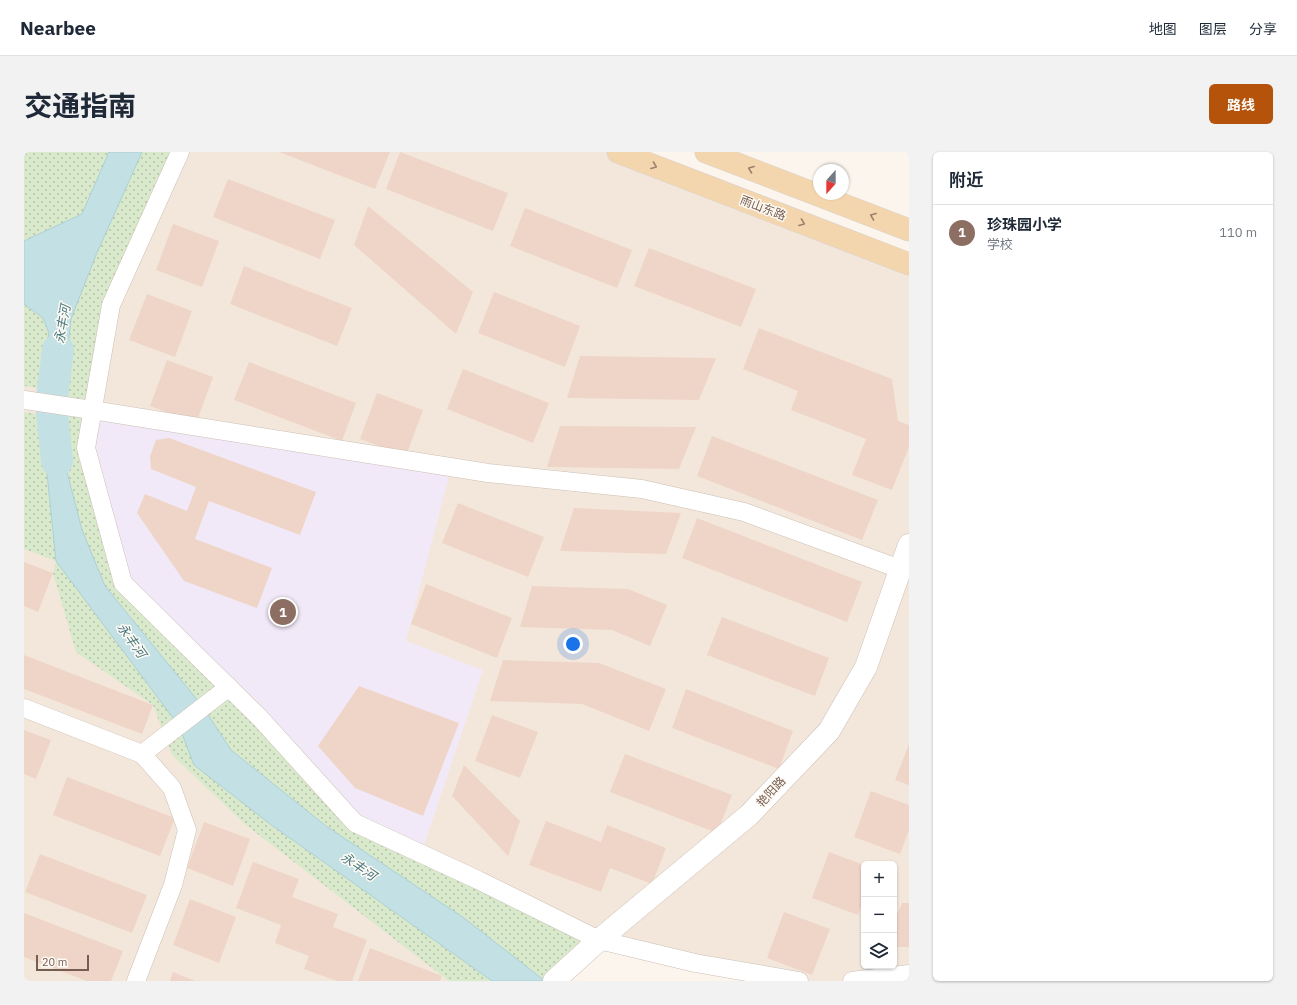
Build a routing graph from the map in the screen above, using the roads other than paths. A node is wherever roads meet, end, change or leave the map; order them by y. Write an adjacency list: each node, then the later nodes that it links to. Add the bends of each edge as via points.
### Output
1 (180, 152): 7 (street, via 112,305)
2 (618, 152): 5 (main road, 雨山东路, one-way to 5)
3 (706, 152): 4 (main road, one-way to 3)
4 (909, 230)
5 (909, 264)
6 (24, 400): 7 (street)
7 (92, 410): 9 (street, via 488,473 642,489 744,512); 10 (street, via 86,448 124,583)
8 (909, 545): 9 (street, 艳阳路)
9 (900, 569): 13 (street, 艳阳路, via 866,667 829,731 750,815)
10 (229, 687): 12 (street); 13 (street, via 355,823)
11 (24, 708): 12 (street)
12 (142, 754): 15 (street, via 172,788 187,830 174,885)
13 (599, 940): 16 (street, 艳阳路); 17 (street, via 695,963)
14 (909, 974): 18 (street)
15 (136, 981)
16 (554, 981)
17 (799, 981)
18 (852, 981)

